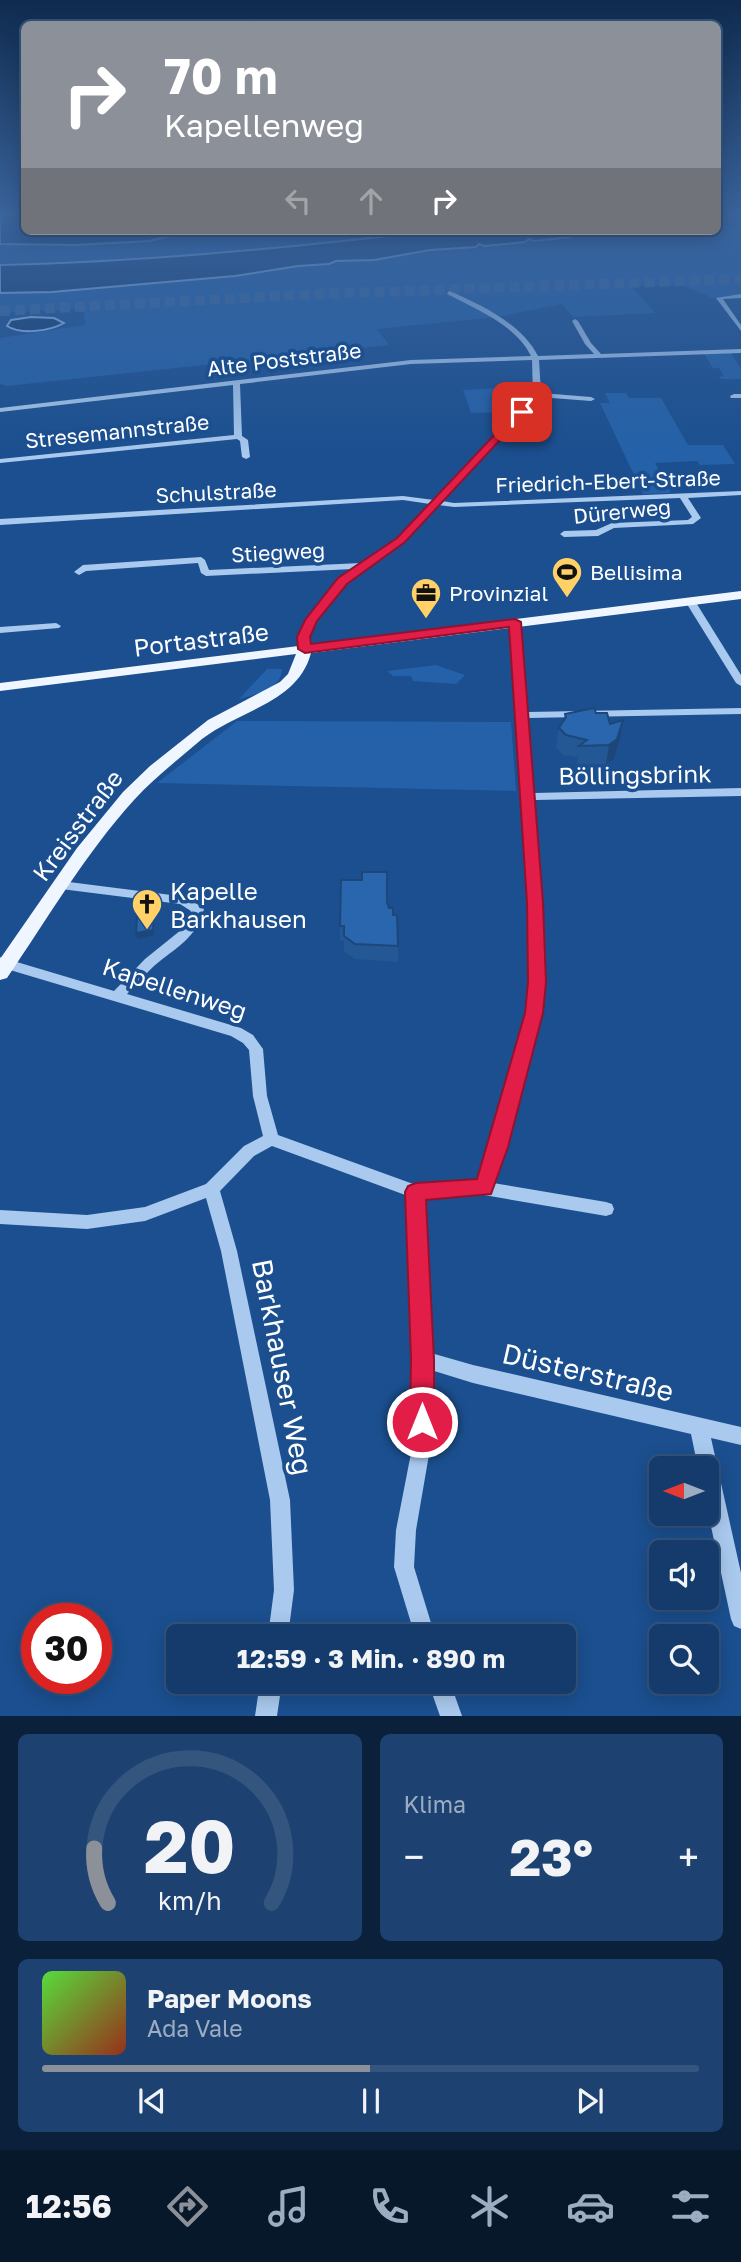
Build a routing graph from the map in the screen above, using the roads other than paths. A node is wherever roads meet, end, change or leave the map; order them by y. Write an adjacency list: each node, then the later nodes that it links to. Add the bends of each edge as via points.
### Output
1 (453, 295): 7 (street, via 503,323)
2 (741, 296): 4 (street, via 719,298)
3 (575, 321): 6 (street)
4 (741, 329)
5 (741, 351): 6 (street, Alte Poststraße)
6 (598, 354): 7 (street, Alte Poststraße)
7 (535, 356): 8 (street, Alte Poststraße, via 423,361); 9 (street)
8 (236, 383): 11 (street, Alte Poststraße); 12 (street, Stresemannstraße)
9 (537, 395): 10 (street); 17 (street)
10 (592, 399)
11 (0, 410)
12 (238, 437): 13 (street, Stresemannstraße, via 244,440); 14 (street, Stresemannstraße)
13 (246, 457)
14 (0, 461)
15 (741, 493): 16 (street, Friedrich-Ebert-Straße)
16 (682, 495): 17 (street, Friedrich-Ebert-Straße); 19 (street, Dürerweg, via 697,518 690,522)
17 (434, 503): 18 (street, Schulstraße, via 403,498); 20 (street, via 401,540)
18 (0, 522)
19 (564, 534)
20 (363, 566): 21 (street, Stiegweg, via 206,573 201,560 127,563); 27 (street, via 342,581 312,620 303,637)
21 (79, 572)
22 (741, 595): 23 (main road, Portastraße)
23 (690, 601): 24 (main road, Portastraße); 28 (street)
24 (515, 622): 27 (main road, Portastraße); 31 (street)
25 (56, 625): 26 (street)
26 (0, 631)
27 (305, 649): 29 (main road, Portastraße); 34 (main road, Kreisstraße, via 297,675 278,691 223,717 149,773 96,833)
28 (741, 683)
29 (0, 687)
30 (741, 710): 31 (street)
31 (524, 715): 33 (street)
32 (741, 792): 33 (street, Böllingsbrink)
33 (529, 797): 38 (street, via 537,982 534,1013)
34 (61, 885): 35 (main road, Kreisstraße); 36 (street, via 183,900 198,909 196,920 172,948 150,962)
35 (2, 966): 36 (street, Kapellenweg)
36 (118, 995): 37 (street, Kapellenweg, via 248,1039 256,1049 260,1096)
37 (271, 1139): 39 (street, via 249,1151); 40 (street)
38 (484, 1188): 40 (street); 41 (street)
39 (212, 1189): 42 (street, via 145,1214 110,1219); 47 (street, Barkhauser Weg, via 244,1316 280,1500 284,1590)
40 (416, 1192): 43 (street)
41 (606, 1209)
42 (0, 1217)
43 (422, 1359): 44 (street, Düsterstraße); 48 (street, via 422,1443 404,1567)
44 (699, 1427): 45 (street, Düsterstraße); 46 (street)
45 (741, 1436)
46 (741, 1619)
47 (280, 1624)
48 (421, 1624)
49 (269, 1694): 51 (street)
50 (444, 1694): 52 (street)
51 (266, 1716)
52 (452, 1716)

